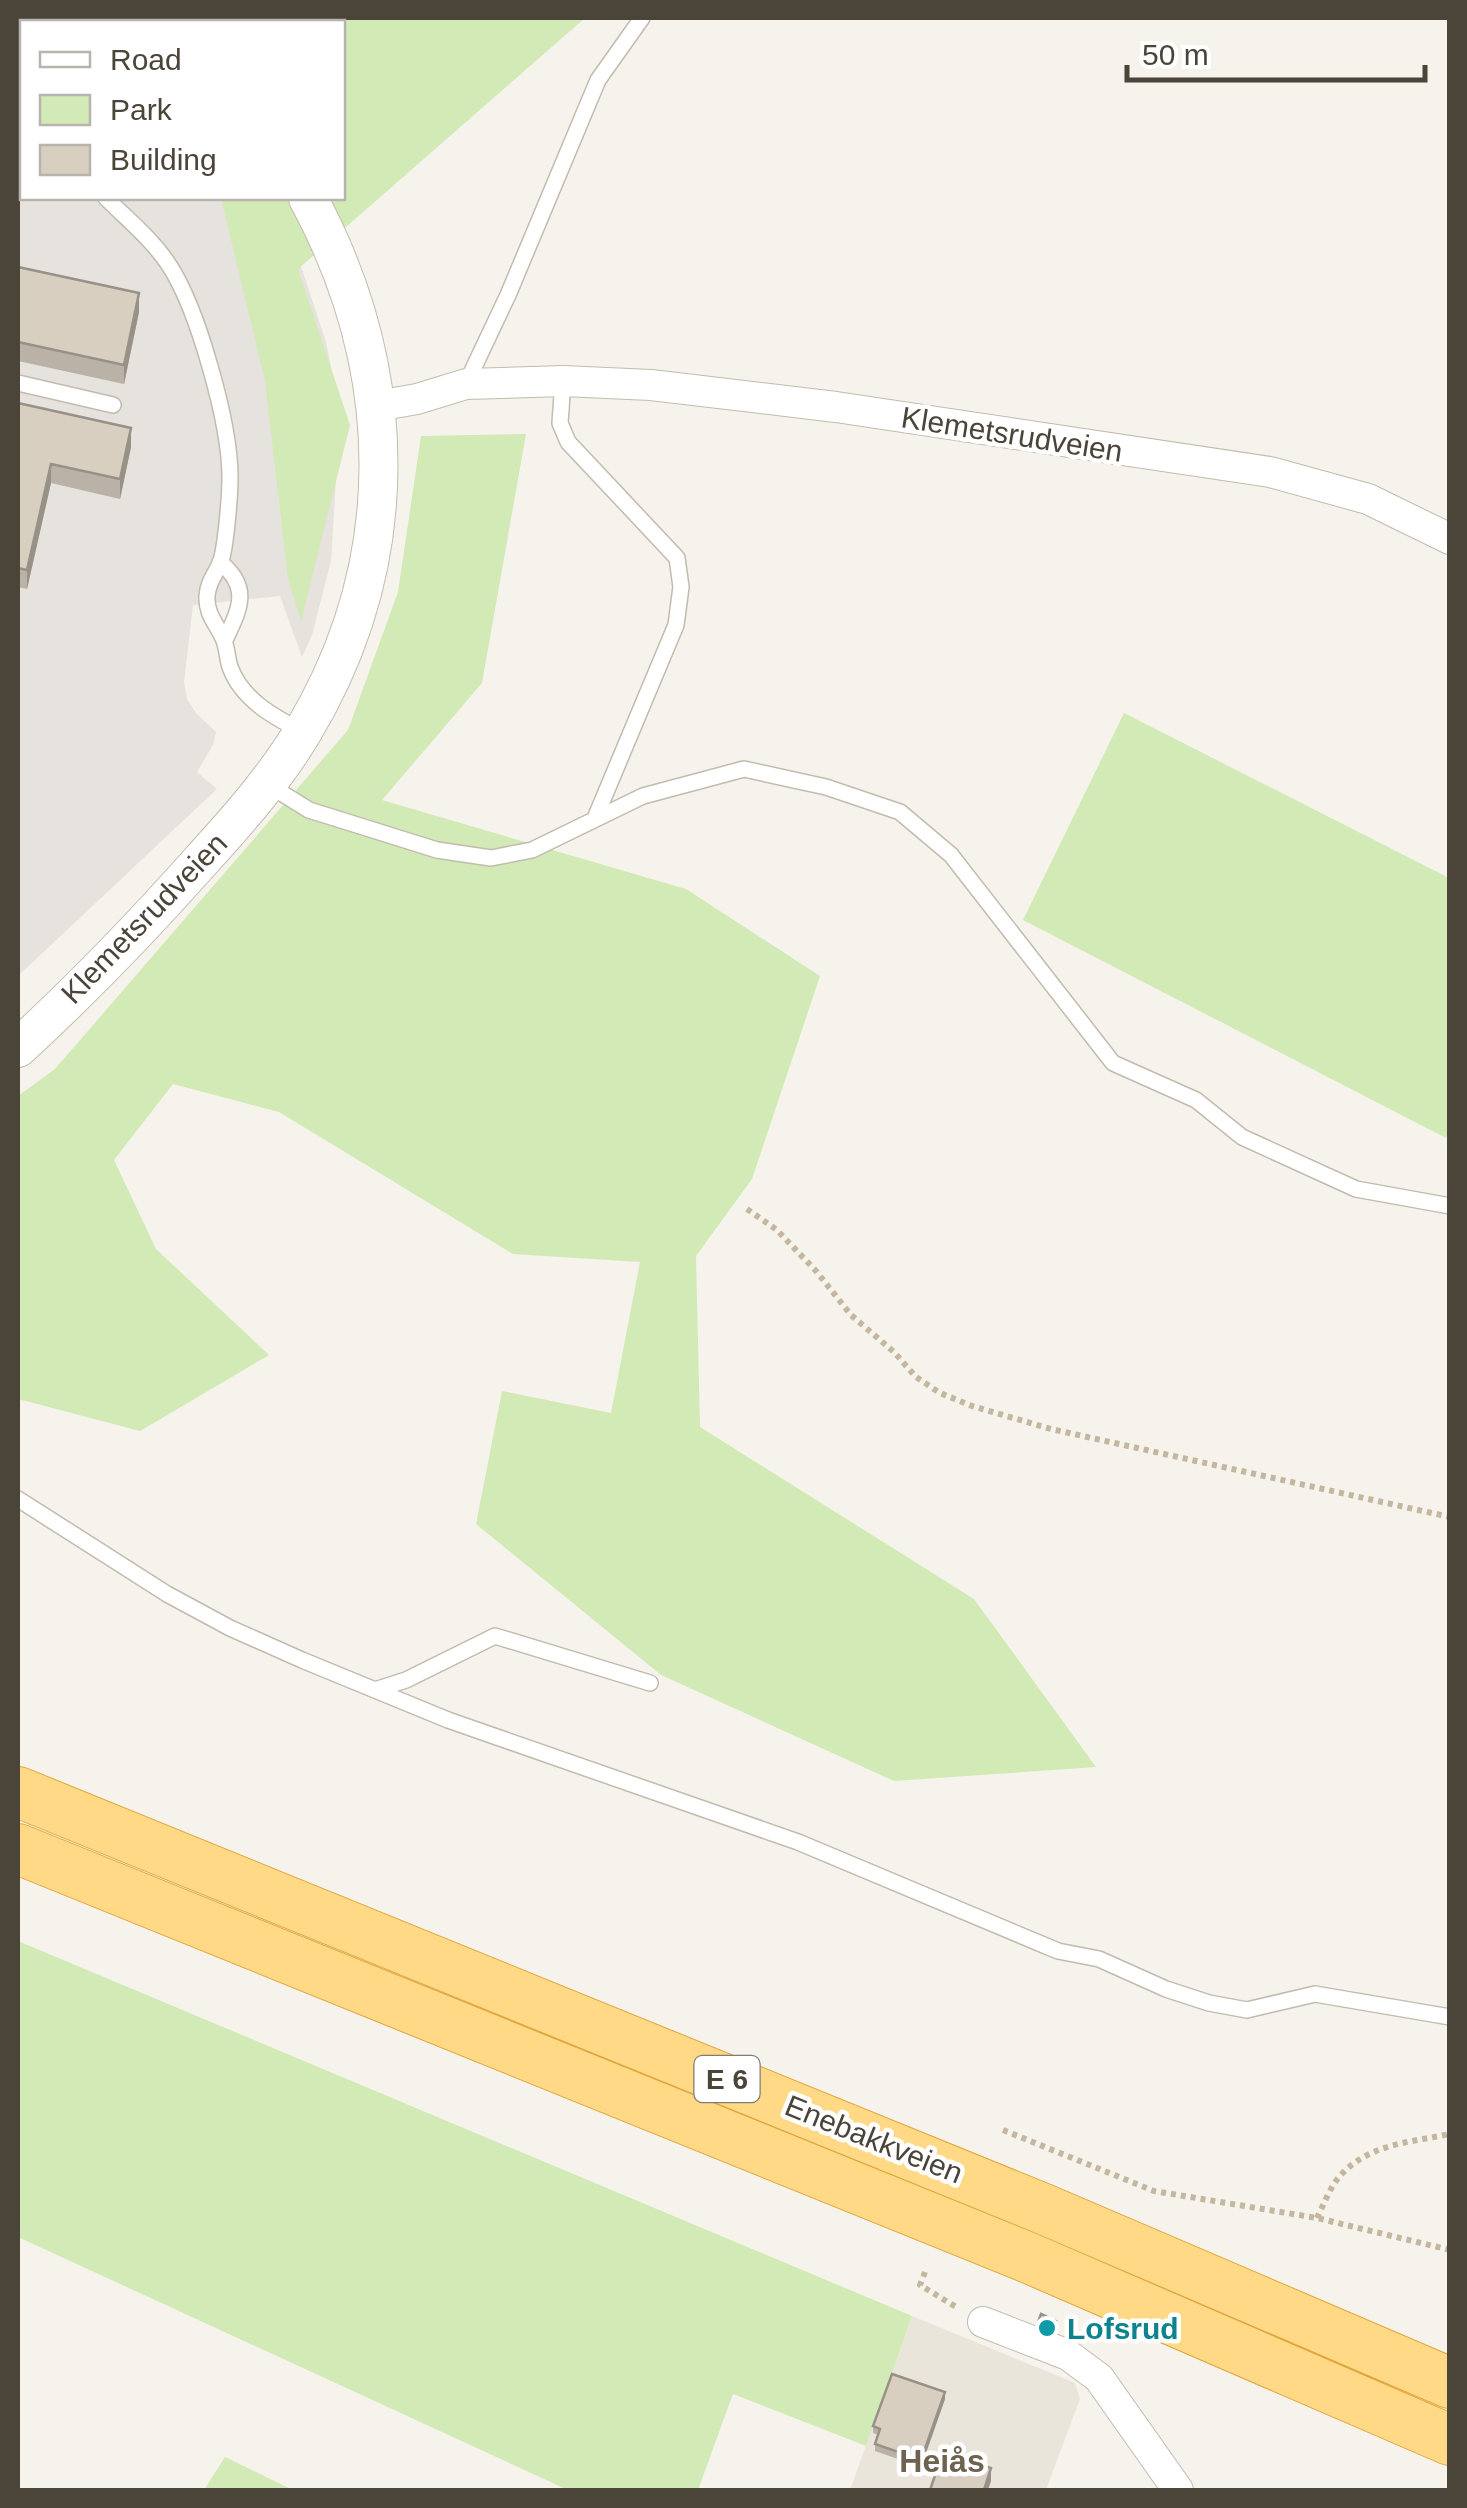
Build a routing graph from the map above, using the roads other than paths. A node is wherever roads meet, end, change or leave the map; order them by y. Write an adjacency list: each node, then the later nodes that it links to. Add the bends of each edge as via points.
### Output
1 (642, 18): 6 (lane, via 598,80)
2 (108, 200): 10 (lane, via 168,262 204,342 230,476)
3 (309, 200): 8 (street, Klemetsrudveien, via 352,299)
4 (563, 382): 6 (street, Klemetsrudveien); 9 (street, Klemetsrudveien, via 651,385 836,407 1270,472 1368,499); 14 (lane, via 560,423 568,442 677,558 680,588 676,625)
5 (18, 383): 7 (lane)
6 (466, 384): 8 (street, Klemetsrudveien)
7 (113, 405)
8 (378, 406): 12 (street, Klemetsrudveien, via 379,478 362,589 348,637)
9 (1450, 539)
10 (220, 562): 11 (lane, via 206,601); 11 (lane, via 234,574 242,598)
11 (224, 640): 12 (lane, via 243,692)
12 (303, 732): 13 (street, Klemetsrudveien)
13 (266, 784): 14 (lane, via 309,810 437,850 491,858 532,850); 15 (street, Klemetsrudveien, via 165,901)
14 (596, 816): 16 (lane, via 744,769 900,812 951,855 1113,1063 1196,1100 1242,1137 1356,1189)
15 (18, 1048)
16 (1450, 1206)
17 (18, 1499): 19 (lane, via 183,1603)
18 (650, 1683): 19 (lane, via 495,1636)
19 (375, 1690): 22 (lane, via 798,1842 1058,1951 1209,2003 1248,2010 1315,1994)
20 (18, 1792): 24 (highway, Enebakkveien / E 6, via 1046,2210)
21 (18, 1849): 25 (highway, Enebakkveien / E 6, via 1030,2258)
22 (1450, 2017)
23 (984, 2322): 26 (street, via 1068,2354 1099,2378)
24 (1441, 2379)
25 (1430, 2431)
26 (1178, 2490)

